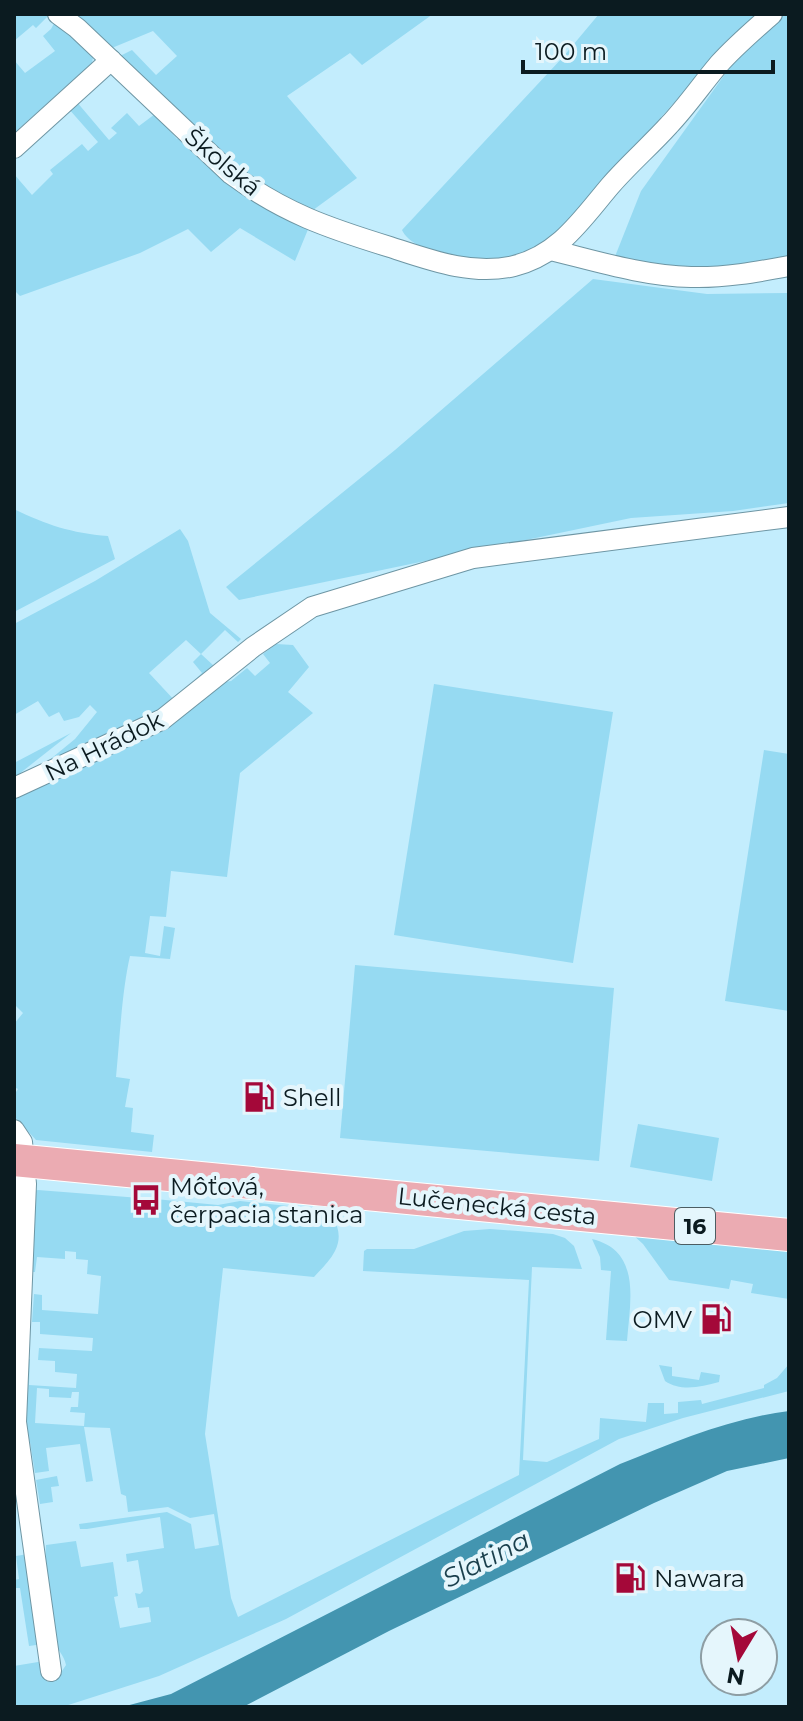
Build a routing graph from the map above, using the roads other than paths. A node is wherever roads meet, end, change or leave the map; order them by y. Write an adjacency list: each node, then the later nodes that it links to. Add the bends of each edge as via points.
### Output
1 (58, 14): 3 (street, Školská)
2 (772, 14): 5 (street, Školská, via 720,62 670,124)
3 (111, 60): 4 (street); 5 (street, Školská, via 231,174 318,225 452,266 482,270 515,266)
4 (14, 148)
5 (551, 250): 6 (street, via 688,277)
6 (789, 266)
7 (789, 517): 8 (street, Na Hrádok, via 473,558 312,607 144,730)
8 (14, 788)
9 (14, 1130): 10 (street, via 22,1142)
10 (20, 1160): 11 (main road, Lučenecká cesta / 16); 12 (street, via 25,1223 16,1422)
11 (789, 1235)
12 (51, 1671)

